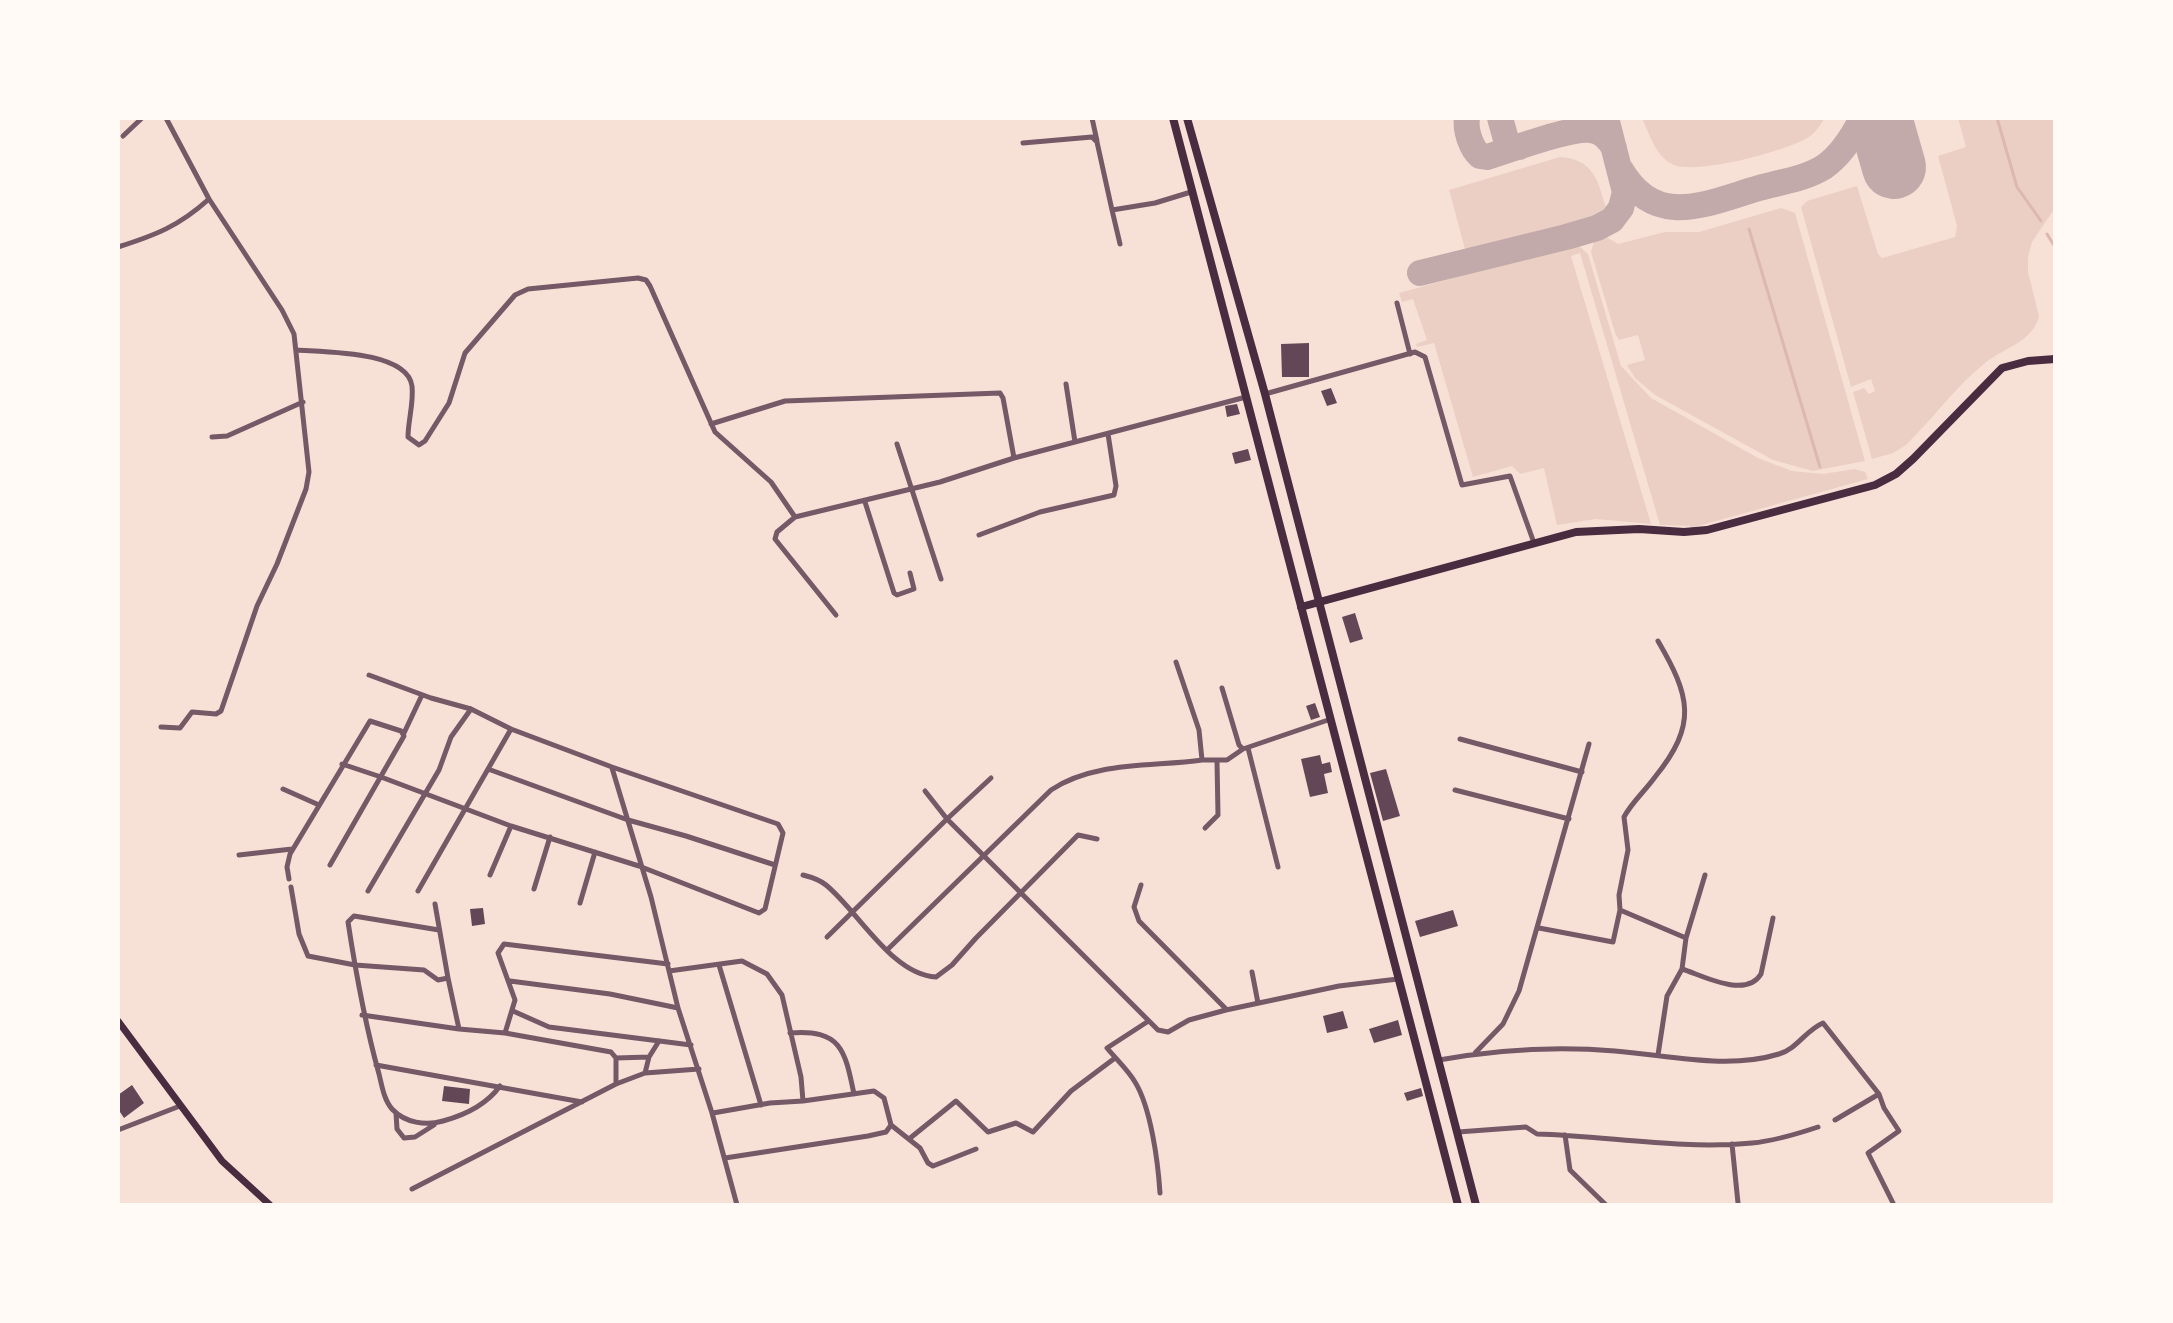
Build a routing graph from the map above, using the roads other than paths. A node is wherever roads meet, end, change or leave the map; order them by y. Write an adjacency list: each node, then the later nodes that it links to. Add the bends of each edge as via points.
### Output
1 (142, 118): 6 (street)
2 (166, 118): 10 (street)
3 (1092, 118): 7 (street)
4 (1173, 118): 9 (main road)
5 (1187, 118): 19 (main road)
6 (123, 136)
7 (1097, 142): 8 (street, via 1092,137); 11 (street)
8 (1023, 143)
9 (1191, 192): 11 (street); 20 (main road)
10 (209, 199): 13 (street, via 162,233); 15 (street, via 282,310)
11 (1112, 210): 12 (street)
12 (1120, 244)
13 (118, 247)
14 (1397, 303): 16 (street)
15 (297, 350): 21 (street); 22 (street, via 390,362 405,371 412,388 408,437 419,445 449,403 465,353 515,295 528,289 638,278 650,286)
16 (1410, 354): 19 (street); 32 (street, via 1425,357 1462,485 1510,476)
17 (2055, 359): 32 (main road, via 2002,368 1913,459 1875,485 1707,530 1598,530)
18 (1066, 384): 25 (street)
19 (1265, 394): 35 (main road)
20 (1248, 397): 23 (street); 36 (main road)
21 (303, 402): 24 (street, via 227,436); 45 (street, via 309,450 306,489 221,711 192,712 184,727)
22 (711, 424): 27 (street, via 785,401 1000,393); 30 (street, via 771,482)
23 (1108, 434): 25 (street); 31 (street, via 1114,495 1040,512)
24 (212, 437)
25 (1075, 442): 27 (street)
26 (897, 444): 28 (street)
27 (1014, 458): 28 (street)
28 (914, 489): 29 (street); 34 (street)
29 (865, 502): 30 (street); 33 (street, via 894,593 914,589)
30 (795, 517): 37 (street, via 775,539)
31 (979, 535)
32 (1534, 543): 35 (main road)
33 (910, 573)
34 (941, 579)
35 (1319, 601): 36 (main road); 63 (main road)
36 (1301, 607): 44 (main road)
37 (836, 615)
38 (1658, 641): 94 (street, via 1681,684 1684,723 1671,754 1624,817 1628,850)
39 (1176, 662): 51 (street, via 1199,730)
40 (369, 675): 42 (street)
41 (1222, 688): 50 (street, via 1239,745)
42 (422, 695): 43 (street); 47 (street)
43 (471, 709): 46 (street); 62 (street, via 449,742)
44 (1332, 718): 50 (street); 65 (main road)
45 (161, 727)
46 (511, 729): 54 (street); 55 (street)
47 (404, 734): 53 (street, via 370,721); 57 (street)
48 (1460, 739): 56 (street)
49 (1589, 744): 56 (street)
50 (1246, 749): 52 (street); 80 (street)
51 (1202, 760): 52 (street); 77 (street, via 1111,769 1063,782)
52 (1217, 761): 71 (street, via 1218,815)
53 (342, 764): 57 (street); 64 (street)
54 (612, 767): 69 (street); 79 (street, via 778,824 783,833)
55 (488, 769): 66 (street); 69 (street)
56 (1582, 772): 68 (street)
57 (381, 777): 62 (street); 78 (street)
58 (991, 778): 67 (street)
59 (283, 789): 64 (street)
60 (1455, 790): 68 (street)
61 (925, 791): 67 (street)
62 (426, 794): 66 (street); 89 (street)
63 (1371, 802): 65 (main road); 127 (main road)
64 (319, 805): 74 (street)
65 (1354, 806): 108 (main road)
66 (464, 809): 70 (street); 90 (street)
67 (947, 819): 77 (street); 95 (street)
68 (1569, 819): 97 (street)
69 (630, 821): 79 (street); 81 (street)
70 (511, 826): 72 (street); 82 (street)
71 (1205, 828)
72 (550, 837): 75 (street); 88 (street)
73 (1097, 839): 91 (street, via 1078,835)
74 (292, 849): 76 (street); 85 (street)
75 (595, 852): 81 (street); 92 (street)
76 (239, 855)
77 (982, 855): 91 (street); 101 (street)
78 (330, 865)
79 (775, 865): 81 (street, via 765,909 759,913)
80 (1278, 867)
81 (644, 869): 104 (street)
82 (490, 875)
83 (803, 875): 95 (street, via 827,885)
84 (1705, 875): 100 (street)
85 (289, 879)
86 (1141, 885): 112 (street, via 1134,907 1139,921)
87 (291, 887): 102 (street, via 308,956)
88 (534, 889)
89 (368, 891)
90 (418, 891)
91 (1021, 893): 101 (street, via 936,977 915,971); 116 (street)
92 (580, 903)
93 (435, 904): 98 (street)
94 (1620, 910): 97 (street, via 1613,942); 100 (street)
95 (851, 912): 99 (street); 101 (street)
96 (1773, 918): 105 (street, via 1761,974 1748,987)
97 (1539, 928): 122 (street, via 1511,1012)
98 (439, 930): 102 (street, via 354,916 348,922); 107 (street)
99 (827, 937)
100 (1686, 938): 105 (street)
101 (887, 950)
102 (355, 965): 107 (street); 114 (street)
103 (719, 965): 104 (street); 119 (street, via 742,961 767,974 782,995); 137 (street)
104 (668, 967): 109 (street, via 504,944 498,953); 111 (street)
105 (1682, 969): 123 (street, via 1667,996)
106 (1252, 972): 110 (street)
107 (448, 978): 117 (street)
108 (1398, 979): 110 (street); 153 (main road)
109 (509, 981): 111 (street); 113 (street)
110 (1258, 1003): 112 (street)
111 (678, 1008): 121 (street)
112 (1226, 1010): 116 (street, via 1168,1032)
113 (513, 1011): 118 (street); 120 (street, via 549,1027)
114 (362, 1015): 117 (street); 128 (street)
115 (118, 1021): 138 (main road)
116 (1147, 1022): 126 (street, via 1107,1048)
117 (459, 1029): 118 (street)
118 (505, 1033): 125 (street, via 611,1052)
119 (790, 1033): 133 (street, via 813,1031 831,1037 847,1060); 135 (street)
120 (659, 1041): 121 (street); 124 (street)
121 (692, 1045): 129 (street)
122 (1474, 1054): 123 (street, via 1569,1050); 127 (street)
123 (1658, 1055): 134 (street, via 1708,1061 1774,1056 1822,1023)
124 (649, 1057): 125 (street); 130 (street)
125 (616, 1058): 131 (street)
126 (1115, 1058): 148 (street, via 1071,1091 1033,1132 1016,1123 988,1132 956,1101); 155 (street, via 1141,1095)
127 (1438, 1060): 146 (main road)
128 (376, 1065): 132 (street); 139 (street)
129 (699, 1069): 130 (street); 140 (street)
130 (645, 1073): 131 (street)
131 (616, 1084): 136 (street)
132 (500, 1086): 136 (street); 142 (street, via 463,1114)
133 (854, 1094): 135 (street); 143 (street, via 879,1092)
134 (1879, 1094): 141 (street); 162 (street, via 1899,1131 1868,1153)
135 (803, 1101): 137 (street)
136 (583, 1102): 154 (street)
137 (761, 1105): 140 (street)
138 (180, 1106): 145 (street); 157 (main road, via 222,1161)
139 (396, 1112): 142 (street, via 413,1122); 142 (street, via 397,1129 404,1138)
140 (712, 1113): 151 (street)
141 (1835, 1120)
142 (435, 1124)
143 (891, 1125): 148 (street); 151 (street, via 886,1132 868,1136)
144 (1818, 1127): 149 (street)
145 (118, 1130)
146 (1457, 1133): 147 (street, via 1526,1127 1536,1134); 152 (main road)
147 (1565, 1135): 149 (street); 161 (street, via 1570,1170)
148 (909, 1139): 150 (street, via 933,1166)
149 (1732, 1144): 156 (street)
150 (976, 1149)
151 (725, 1158): 158 (street)
152 (1468, 1176): 153 (main road); 160 (main road)
153 (1451, 1179): 159 (main road)
154 (412, 1189)
155 (1160, 1193)
156 (1738, 1203)
157 (270, 1205)
158 (737, 1205)
159 (1458, 1205)
160 (1476, 1205)
161 (1606, 1205)
162 (1894, 1205)

